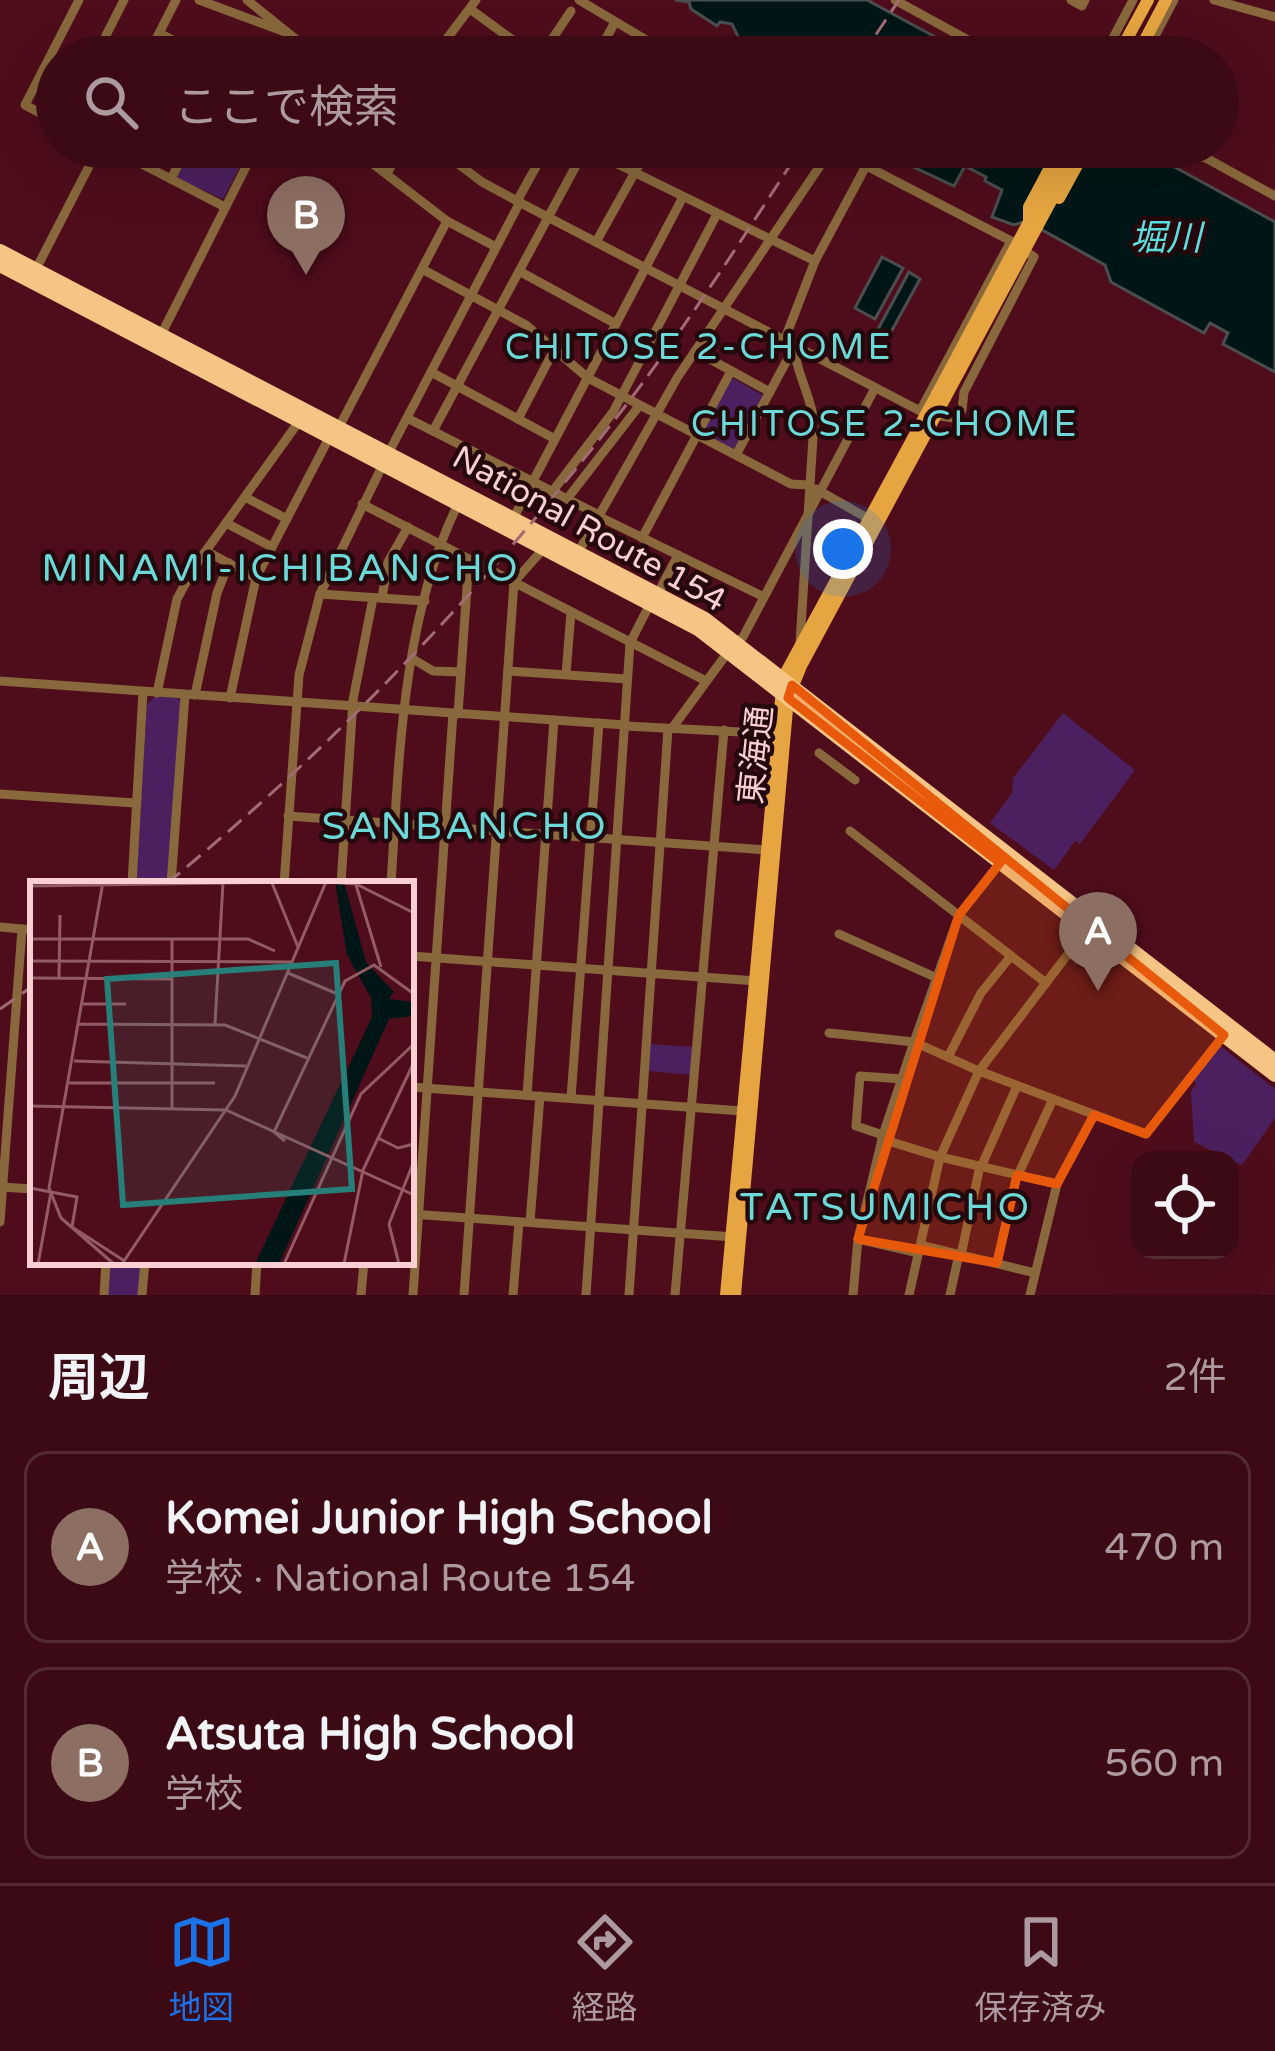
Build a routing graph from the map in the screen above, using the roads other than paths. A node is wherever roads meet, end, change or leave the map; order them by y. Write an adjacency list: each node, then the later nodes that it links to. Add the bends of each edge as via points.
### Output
1 (79, 0): 21 (street)
2 (124, 0): 22 (street)
3 (176, 0): 20 (street)
4 (199, 0): 19 (street)
5 (247, 0): 15 (street)
6 (579, 0): 18 (street)
7 (895, 0): 31 (street)
8 (1071, 0): 9 (street)
9 (1085, 0)
10 (1140, 0): 32 (main road)
11 (1166, 0): 33 (main road)
12 (1214, 0): 13 (street)
13 (1228, 2): 17 (street)
14 (473, 4): 26 (street); 27 (street)
15 (263, 5): 19 (street)
16 (571, 11): 28 (street)
17 (1275, 17)
18 (615, 22): 29 (street); 30 (street)
19 (285, 32): 25 (street)
20 (159, 33): 23 (street); 24 (street)
21 (60, 36)
22 (106, 36)
23 (157, 36)
24 (165, 36)
25 (288, 36)
26 (450, 36)
27 (512, 36)
28 (553, 36)
29 (607, 36)
30 (639, 36)
31 (961, 36)
32 (1121, 36)
33 (1147, 36)
34 (36, 84): 35 (street, via 25,105)
35 (36, 111)
36 (88, 168): 74 (street)
37 (150, 168): 55 (street)
38 (176, 168): 55 (street)
39 (245, 168): 59 (street)
40 (379, 168): 54 (street)
41 (390, 168): 54 (street)
42 (466, 168): 58 (street)
43 (536, 168): 58 (street)
44 (574, 168): 61 (street)
45 (625, 168): 53 (street)
46 (637, 168): 53 (street)
47 (818, 168): 64 (street)
48 (865, 168): 69 (street)
49 (870, 168): 65 (street)
50 (1056, 168): 63 (main road, 東海通, bridge)
51 (1070, 168): 63 (main road, 東海通, bridge)
52 (1224, 168): 56 (street)
53 (634, 173): 57 (street); 66 (street)
54 (387, 174): 62 (street)
55 (171, 179): 59 (street)
56 (1275, 196)
57 (683, 197): 60 (street); 71 (street)
58 (519, 201): 61 (street); 67 (street)
59 (225, 207): 80 (street)
60 (717, 214): 64 (street); 75 (street)
61 (548, 217): 66 (street); 73 (street)
62 (448, 221): 67 (street); 72 (street)
63 (1033, 225): 92 (main road, 東海通, bridge)
64 (772, 241): 69 (street); 78 (street)
65 (1011, 241): 92 (street); 92 (street, via 1034,257 962,410 949,419)
66 (596, 242): 71 (street)
67 (496, 248): 76 (street)
68 (0, 250): 74 (highway, National Route 154)
69 (815, 261): 81 (street)
70 (0, 265): 74 (highway, National Route 154)
71 (645, 268): 75 (street); 79 (street)
72 (422, 269): 76 (street); 97 (street)
73 (519, 271): 77 (street); 79 (street)
74 (33, 275): 80 (highway, National Route 154); 96 (highway, National Route 154)
75 (680, 286): 78 (street); 90 (street)
76 (471, 296): 77 (street); 85 (street)
77 (498, 310): 82 (street); 87 (street)
78 (724, 310): 81 (street); 83 (street)
79 (616, 324): 86 (street)
80 (161, 334): 97 (highway, National Route 154)
81 (789, 344): 88 (street); 89 (street); 104 (street, via 813,407)
82 (554, 350): 86 (street); 95 (street)
83 (695, 351): 84 (street); 93 (street)
84 (731, 371): 89 (street); 99 (street)
85 (430, 372): 87 (street); 94 (street)
86 (587, 378): 90 (street); 100 (street)
87 (457, 386): 95 (street); 98 (street)
88 (875, 388): 92 (street); 106 (street)
89 (770, 392): 101 (street)
90 (622, 397): 91 (street); 105 (street)
91 (639, 406): 93 (street); 108 (street)
92 (927, 414): 114 (main road, 東海通); 145 (main road, 東海通)
93 (657, 416): 99 (street); 112 (street)
94 (406, 418): 98 (street); 102 (street)
95 (518, 419): 100 (street)
96 (300, 420): 97 (highway, National Route 154); 107 (street)
97 (334, 431): 102 (highway, National Route 154); 113 (street)
98 (433, 431): 103 (street)
99 (697, 436): 101 (street); 118 (street)
100 (555, 439): 103 (street)
101 (736, 455): 104 (street)
102 (386, 457): 109 (highway, National Route 154); 110 (street); 111 (highway, National Route 154)
103 (532, 482): 105 (street); 111 (street)
104 (809, 485): 106 (street); 115 (street)
105 (552, 491): 108 (street)
106 (820, 492): 114 (street); 115 (street)
107 (245, 496): 113 (street); 116 (street)
108 (568, 500): 112 (street)
109 (459, 502): 119 (street); 121 (highway, National Route 154)
110 (362, 503): 117 (street); 129 (street)
111 (514, 517): 123 (highway, National Route 154)
112 (601, 517): 118 (street); 123 (street)
113 (287, 519): 120 (street)
114 (869, 519): 137 (main road, 東海通)
115 (805, 520): 130 (street); 137 (street)
116 (226, 523): 120 (street); 122 (street)
117 (409, 527): 119 (street); 132 (street)
118 (642, 538): 124 (street)
119 (439, 543): 125 (street); 133 (street)
120 (272, 547): 127 (street)
121 (545, 547): 128 (street); 131 (highway, National Route 154)
122 (206, 551): 126 (street); 147 (street, via 177,598)
123 (579, 551): 131 (highway, National Route 154)
124 (679, 555): 130 (street); 131 (street)
125 (469, 559): 128 (street); 140 (street)
126 (229, 563): 127 (street); 148 (street)
127 (256, 578): 149 (street)
128 (514, 582): 134 (street); 139 (street)
129 (320, 594): 132 (street); 150 (street)
130 (762, 596): 136 (street)
131 (655, 597): 135 (street); 136 (highway, National Route 154)
132 (378, 598): 133 (street); 151 (street)
133 (425, 601): 138 (street)
134 (571, 612): 135 (street); 141 (street)
135 (630, 643): 142 (street); 144 (street)
136 (732, 647): 144 (street); 145 (highway, National Route 154)
137 (801, 647): 145 (main road, 東海通)
138 (413, 659): 140 (street); 152 (street)
139 (508, 670): 141 (street); 154 (street)
140 (461, 672): 153 (street)
141 (566, 674): 142 (street)
142 (628, 679): 157 (street)
143 (0, 681): 146 (street)
144 (706, 681): 158 (street)
145 (786, 688): 160 (main road, 東海通); 177 (highway, National Route 154); 184 (highway, National Route 154); 198 (main road, 東海通)
146 (143, 692): 147 (street); 164 (street)
147 (157, 693): 148 (street)
148 (190, 695): 149 (street); 179 (street)
149 (230, 698): 150 (street)
150 (296, 703): 151 (street); 165 (street)
151 (352, 706): 152 (street); 166 (street)
152 (403, 710): 153 (street); 167 (street)
153 (456, 713): 154 (street); 168 (street)
154 (505, 717): 155 (street); 169 (street)
155 (554, 720): 156 (street); 171 (street)
156 (599, 723): 157 (street); 172 (street)
157 (625, 726): 158 (street); 173 (street)
158 (671, 728): 159 (street); 174 (street)
159 (724, 730): 160 (street); 175 (street)
160 (776, 734): 176 (main road, 東海通)
161 (819, 752): 162 (street)
162 (855, 780)
163 (0, 794): 164 (street)
164 (135, 802): 178 (street)
165 (288, 816): 166 (street); 180 (street)
166 (345, 820): 167 (street); 181 (street)
167 (395, 824): 168 (street); 182 (street)
168 (446, 827): 169 (street); 190 (street)
169 (496, 831): 171 (street); 191 (street)
170 (850, 831): 183 (street)
171 (546, 835): 172 (street); 192 (street)
172 (590, 838): 173 (street); 193 (street)
173 (618, 839): 174 (street); 194 (street)
174 (660, 842): 175 (street); 195 (street)
175 (714, 846): 176 (street); 196 (street)
176 (766, 850): 198 (main road, 東海通)
177 (1000, 863): 183 (street); 184 (highway, National Route 154)
178 (132, 881)
179 (171, 881)
180 (284, 881)
181 (340, 881)
182 (391, 881)
183 (959, 915): 189 (street); 197 (street)
184 (1090, 925): 199 (street); 201 (highway, National Route 154); 205 (highway, National Route 154)
185 (0, 927): 186 (street)
186 (27, 929): 204 (street)
187 (839, 934): 197 (street)
188 (414, 956): 190 (street)
189 (1011, 956): 199 (street); 203 (street)
190 (437, 958): 191 (street); 211 (street)
191 (488, 962): 192 (street); 212 (street)
192 (537, 965): 193 (street); 213 (street)
193 (581, 968): 194 (street); 215 (street)
194 (609, 970): 195 (street); 217 (street)
195 (651, 974): 196 (street); 218 (street)
196 (703, 977): 198 (street); 219 (street)
197 (937, 978): 202 (street)
198 (758, 981): 220 (main road, 東海通); 235 (main road, 東海通)
199 (1046, 983): 206 (street)
200 (829, 1033): 202 (street)
201 (1223, 1035): 207 (highway, National Route 154); 221 (street, via 1146,1134)
202 (914, 1042): 203 (street); 208 (street)
203 (948, 1057): 206 (street)
204 (6, 1058): 227 (street)
205 (1275, 1061)
206 (980, 1071): 209 (street); 223 (street)
207 (1275, 1075)
208 (902, 1079): 222 (street); 222 (street, via 860,1076 856,1126)
209 (1017, 1086): 216 (street); 224 (street)
210 (414, 1087): 211 (street)
211 (428, 1088): 212 (street); 228 (street)
212 (478, 1092): 213 (street); 229 (street)
213 (527, 1095): 214 (street)
214 (540, 1096): 215 (street); 231 (street)
215 (572, 1098): 217 (street)
216 (1053, 1099): 221 (street); 225 (street)
217 (600, 1100): 218 (street); 232 (street)
218 (642, 1103): 219 (street); 233 (street)
219 (691, 1107): 220 (street); 234 (street)
220 (742, 1111): 235 (main road, 東海通)
221 (1094, 1115): 226 (street)
222 (882, 1137): 223 (street); 236 (street)
223 (940, 1157): 224 (street); 237 (street)
224 (981, 1167): 225 (street); 239 (street)
225 (1018, 1175): 226 (street); 240 (street)
226 (1058, 1184): 246 (street)
227 (1, 1187): 230 (street)
228 (415, 1214): 229 (street); 238 (street)
229 (469, 1218): 231 (street); 252 (street)
230 (0, 1222)
231 (524, 1222): 232 (street); 253 (street)
232 (591, 1227): 233 (street); 254 (street)
233 (634, 1230): 234 (street); 255 (street)
234 (680, 1233): 235 (street); 256 (street)
235 (735, 1237): 257 (main road, 東海通)
236 (858, 1239): 237 (street); 258 (street)
237 (920, 1249): 239 (street); 259 (street)
238 (414, 1254)
239 (960, 1254): 240 (street); 260 (street)
240 (997, 1264): 246 (street)
241 (106, 1265): 247 (street)
242 (145, 1265): 248 (street)
243 (257, 1265): 249 (street)
244 (364, 1265): 250 (street)
245 (414, 1265): 251 (street)
246 (1035, 1273): 261 (street)
247 (104, 1295)
248 (142, 1295)
249 (255, 1295)
250 (362, 1295)
251 (413, 1295)
252 (464, 1295)
253 (513, 1295)
254 (586, 1295)
255 (629, 1295)
256 (674, 1295)
257 (730, 1295)
258 (854, 1295)
259 (909, 1295)
260 (950, 1295)
261 (1030, 1295)

